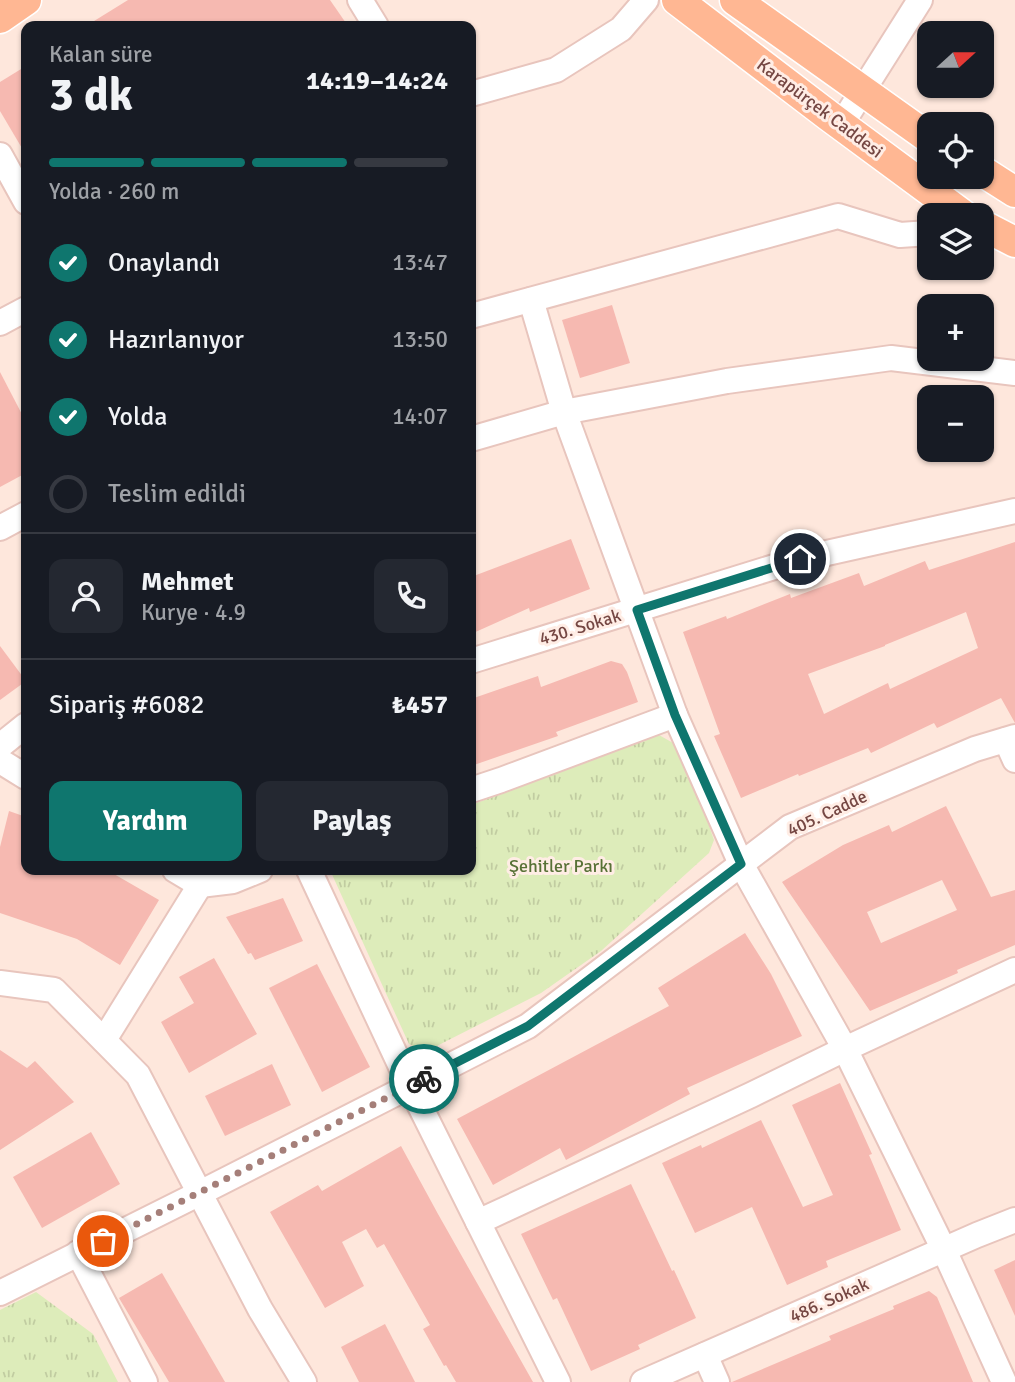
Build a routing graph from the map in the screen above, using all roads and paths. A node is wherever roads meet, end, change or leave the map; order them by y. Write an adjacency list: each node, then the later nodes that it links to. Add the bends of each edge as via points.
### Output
1 (26, 0): 7 (main road)
2 (360, 0): 8 (street)
3 (646, 0): 10 (street, via 621,29 556,70)
4 (677, 0): 11 (main road, Karapürçek Caddesi)
5 (735, 0): 9 (main road, Karapürçek Caddesi)
6 (920, 0): 9 (street)
7 (0, 18)
8 (373, 21)
9 (861, 91): 11 (street); 12 (main road, Karapürçek Caddesi)
10 (476, 93)
11 (841, 125): 17 (main road, Karapürçek Caddesi)
12 (917, 130)
13 (0, 155): 16 (street)
14 (994, 179): 15 (main road)
15 (1015, 192)
16 (21, 193)
17 (947, 203)
18 (994, 231): 20 (main road)
19 (917, 234): 21 (street, via 900,235 838,216)
20 (1015, 242)
21 (531, 300): 23 (street); 26 (street)
22 (21, 312): 24 (street)
23 (476, 315)
24 (0, 323)
25 (1015, 373): 26 (street, via 891,358 727,380)
26 (564, 412): 27 (street); 31 (street)
27 (476, 438)
28 (1015, 511): 31 (street, 430. Sokak, via 800,559)
29 (21, 517): 30 (street)
30 (0, 528)
31 (637, 610): 32 (street, 430. Sokak); 33 (street)
32 (476, 660)
33 (675, 715): 39 (street); 40 (street)
34 (21, 729): 35 (street)
35 (0, 746)
36 (1012, 746): 40 (street, 405. Cadde, via 975,749 790,827)
37 (0, 761): 38 (street)
38 (21, 774)
39 (476, 788)
40 (741, 864): 48 (street); 49 (street, 405. Cadde, via 528,1026)
41 (183, 875): 44 (street)
42 (248, 875): 44 (street)
43 (311, 875): 49 (street)
44 (200, 886): 47 (street)
45 (1015, 970): 48 (street)
46 (0, 983): 47 (street, via 54,990)
47 (104, 1040): 50 (street, via 138,1075)
48 (845, 1049): 52 (street); 53 (street)
49 (410, 1086): 50 (street, 405. Cadde); 52 (street)
50 (200, 1193): 54 (street, 405. Cadde); 58 (street)
51 (1015, 1220): 53 (street, 486. Sokak)
52 (478, 1222): 59 (street)
53 (944, 1250): 56 (street, 486. Sokak); 62 (street)
54 (78, 1254): 55 (street, 405. Cadde); 57 (street)
55 (0, 1293)
56 (705, 1355): 60 (street, 486. Sokak); 61 (street)
57 (145, 1382)
58 (304, 1382)
59 (558, 1382)
60 (643, 1382)
61 (717, 1382)
62 (1004, 1382)

